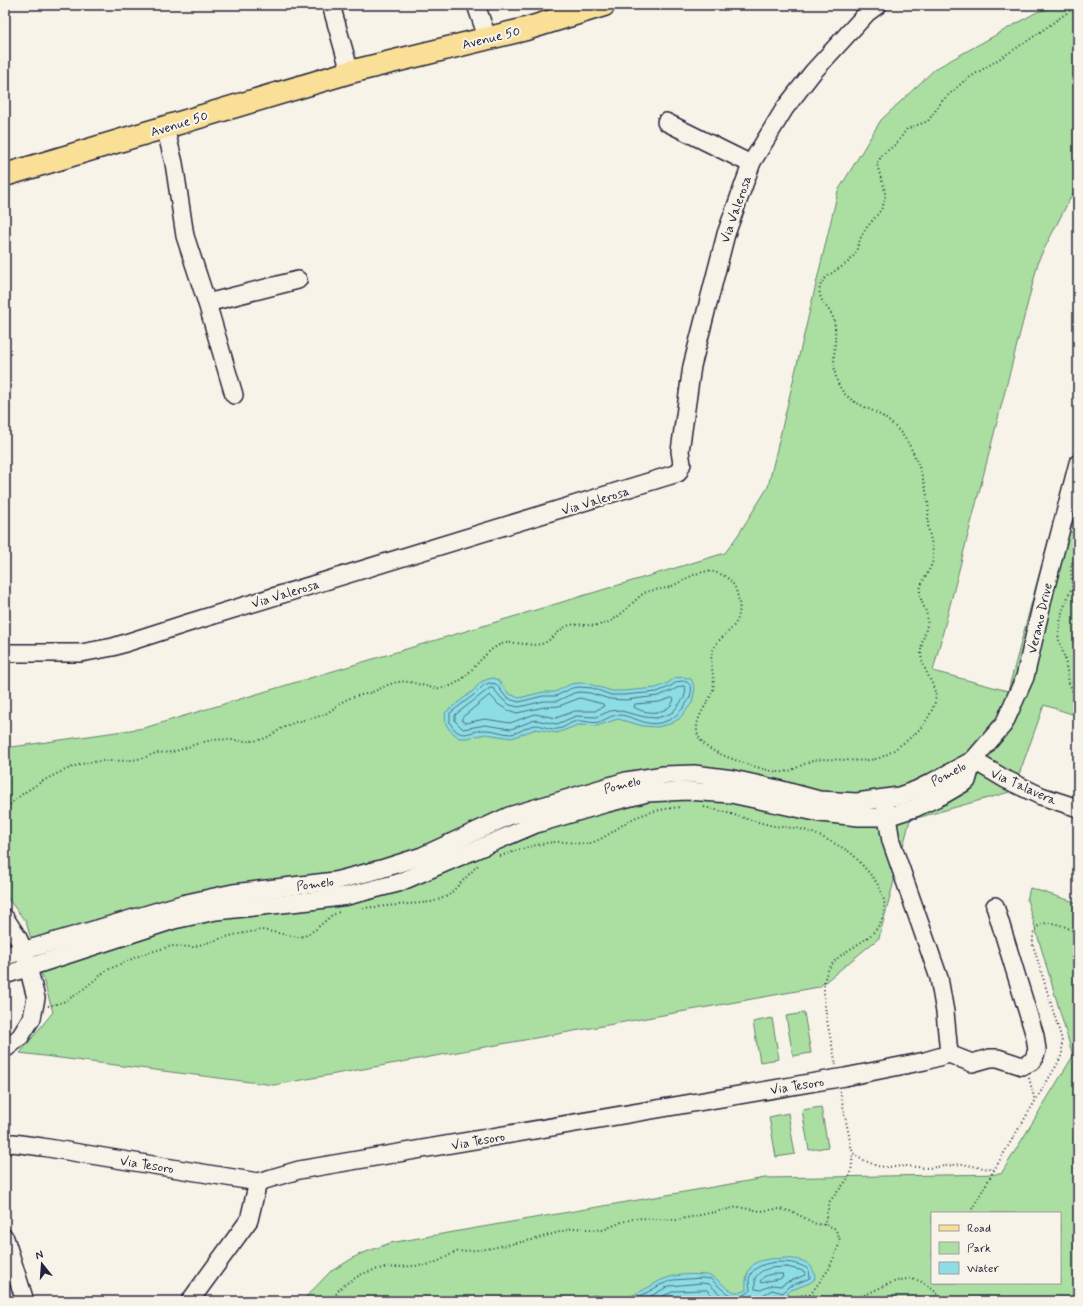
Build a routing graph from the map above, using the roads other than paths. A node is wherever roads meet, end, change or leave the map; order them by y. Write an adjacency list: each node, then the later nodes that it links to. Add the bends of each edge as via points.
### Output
1 (331, 5): 7 (street)
2 (476, 5): 6 (street)
3 (556, 5): 6 (main road, Avenue 50)
4 (604, 5): 7 (main road, Avenue 50, via 526,29)
5 (878, 5): 10 (street, Via Valerosa, via 867,13 813,72 785,108)
6 (484, 28): 7 (main road, Avenue 50)
7 (352, 71): 9 (main road, Avenue 50)
8 (666, 122): 10 (street)
9 (165, 127): 11 (main road, Avenue 50); 13 (street, via 174,164 185,236)
10 (751, 164): 16 (street, Via Valerosa, via 726,234 692,366 680,451 682,464 678,474 113,647 82,653)
11 (5, 175)
12 (298, 280): 13 (street)
13 (207, 303): 14 (street)
14 (234, 395)
15 (1078, 463): 17 (street, Verano Drive, via 1044,590 1025,677 1004,724)
16 (5, 653)
17 (973, 760): 18 (street, Pomelo, via 916,790); 19 (street, Via Talavera, via 1004,779 1041,796); 20 (street, Pomelo, via 967,781 915,808)
18 (884, 799): 20 (street); 23 (street, Pomelo, via 857,802 820,800 733,779 694,774 664,775 626,781 509,816 422,856 381,869 335,881 207,898)
19 (1078, 808)
20 (887, 817): 25 (street, Pomelo, via 820,813 732,794 687,791 647,794 536,824 398,883 347,896 216,911 174,920); 28 (street, via 891,841 939,978)
21 (994, 906): 28 (street, via 1035,1036 1037,1050 1033,1061 1022,1066 998,1058 972,1063)
22 (5, 918): 23 (street)
23 (24, 951): 24 (street, Pomelo); 25 (street)
24 (5, 956)
25 (29, 967): 26 (street, Pomelo); 27 (street, via 36,998 32,1018 20,1037)
26 (5, 975)
27 (5, 1049)
28 (949, 1054): 30 (street, Via Tesoro, via 838,1078 299,1170)
29 (5, 1145): 30 (street, Via Tesoro, via 13,1143 42,1147)
30 (258, 1182): 33 (street, via 249,1220)
31 (5, 1238): 32 (street)
32 (25, 1301)
33 (190, 1301)

